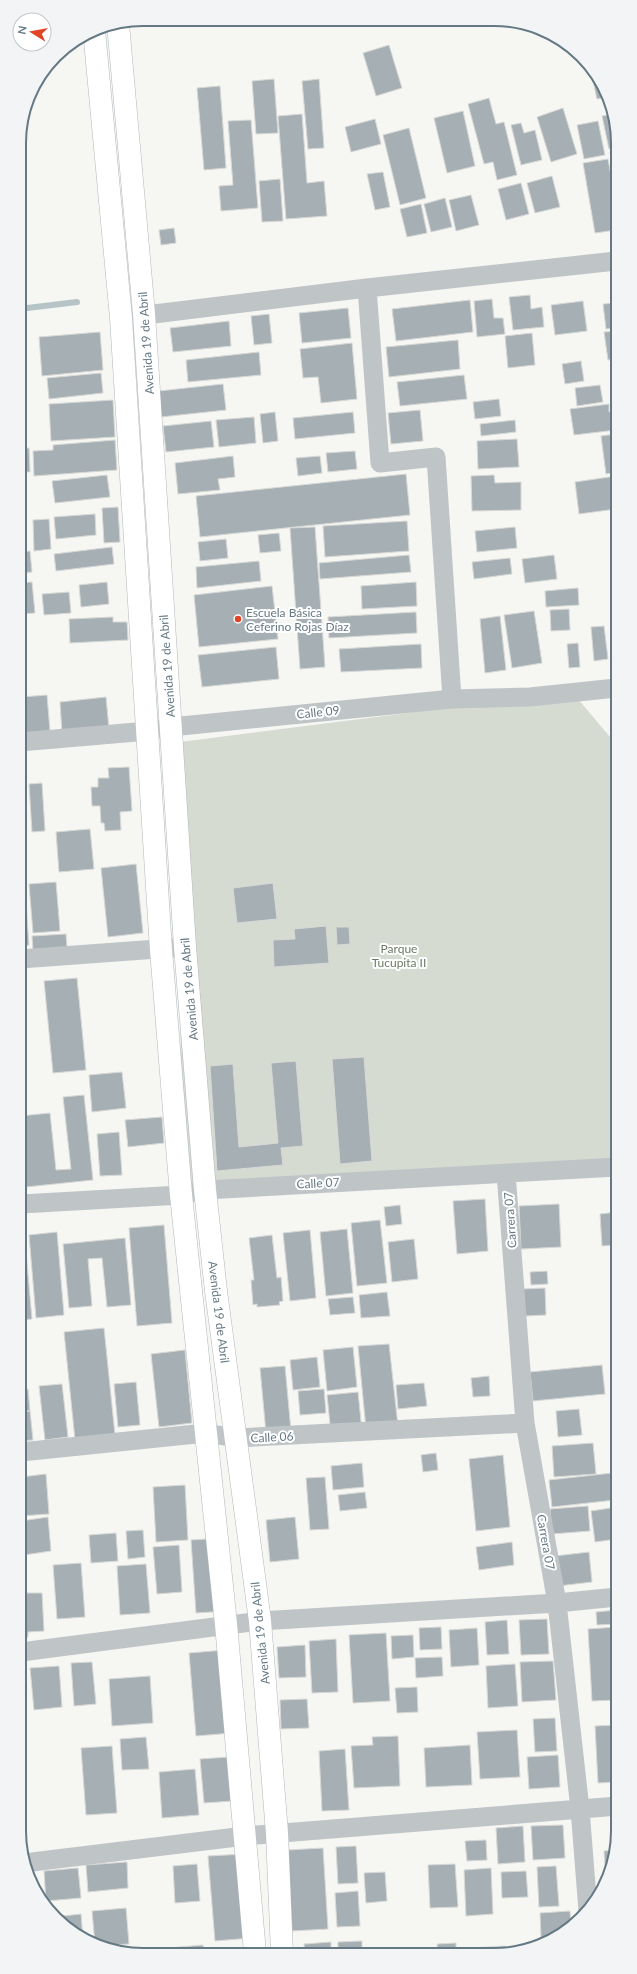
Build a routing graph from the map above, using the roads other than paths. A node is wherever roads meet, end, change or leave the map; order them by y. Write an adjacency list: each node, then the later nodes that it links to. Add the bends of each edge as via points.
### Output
1 (118, 29): 5 (street, Avenida 19 de Abril)
2 (95, 37): 6 (street, Avenida 19 de Abril)
3 (611, 261): 4 (street)
4 (367, 288): 5 (street); 8 (street, via 380,463 436,457)
5 (144, 314): 6 (street); 9 (street, Avenida 19 de Abril)
6 (121, 318): 10 (street, Avenida 19 de Abril)
7 (611, 689): 8 (street, Calle 09, via 530,697)
8 (452, 699): 9 (street, Calle 09)
9 (170, 726): 10 (street, Calle 09); 12 (street, Avenida 19 de Abril)
10 (148, 731): 11 (street, Calle 09); 13 (street, Avenida 19 de Abril)
11 (26, 741)
12 (185, 947): 13 (street); 17 (street, Avenida 19 de Abril)
13 (161, 950): 14 (street); 18 (street, Avenida 19 de Abril)
14 (26, 959)
15 (611, 1167): 16 (street, Calle 07)
16 (506, 1172): 17 (street, Calle 07); 20 (street, Carrera 07)
17 (205, 1190): 18 (street, Calle 07); 22 (street, Avenida 19 de Abril)
18 (181, 1195): 19 (street, Calle 07); 21 (street, Avenida 19 de Abril)
19 (26, 1204)
20 (525, 1423): 22 (street, Calle 06); 25 (street, Carrera 07)
21 (206, 1433): 22 (street, Calle 06); 23 (street, Calle 06); 27 (street, Avenida 19 de Abril)
22 (236, 1438): 26 (street, Avenida 19 de Abril)
23 (26, 1451)
24 (611, 1599): 25 (street)
25 (557, 1603): 26 (street); 30 (street, Carrera 07)
26 (260, 1621): 27 (street); 31 (street, Avenida 19 de Abril)
27 (226, 1624): 28 (street); 32 (street, Avenida 19 de Abril)
28 (26, 1651)
29 (611, 1807): 30 (street)
30 (580, 1809): 31 (street); 34 (street, Carrera 07)
31 (277, 1833): 32 (street); 36 (street, Avenida 19 de Abril)
32 (245, 1836): 33 (street); 35 (street, Avenida 19 de Abril)
33 (30, 1862)
34 (587, 1901)
35 (255, 1948)
36 (282, 1948)

